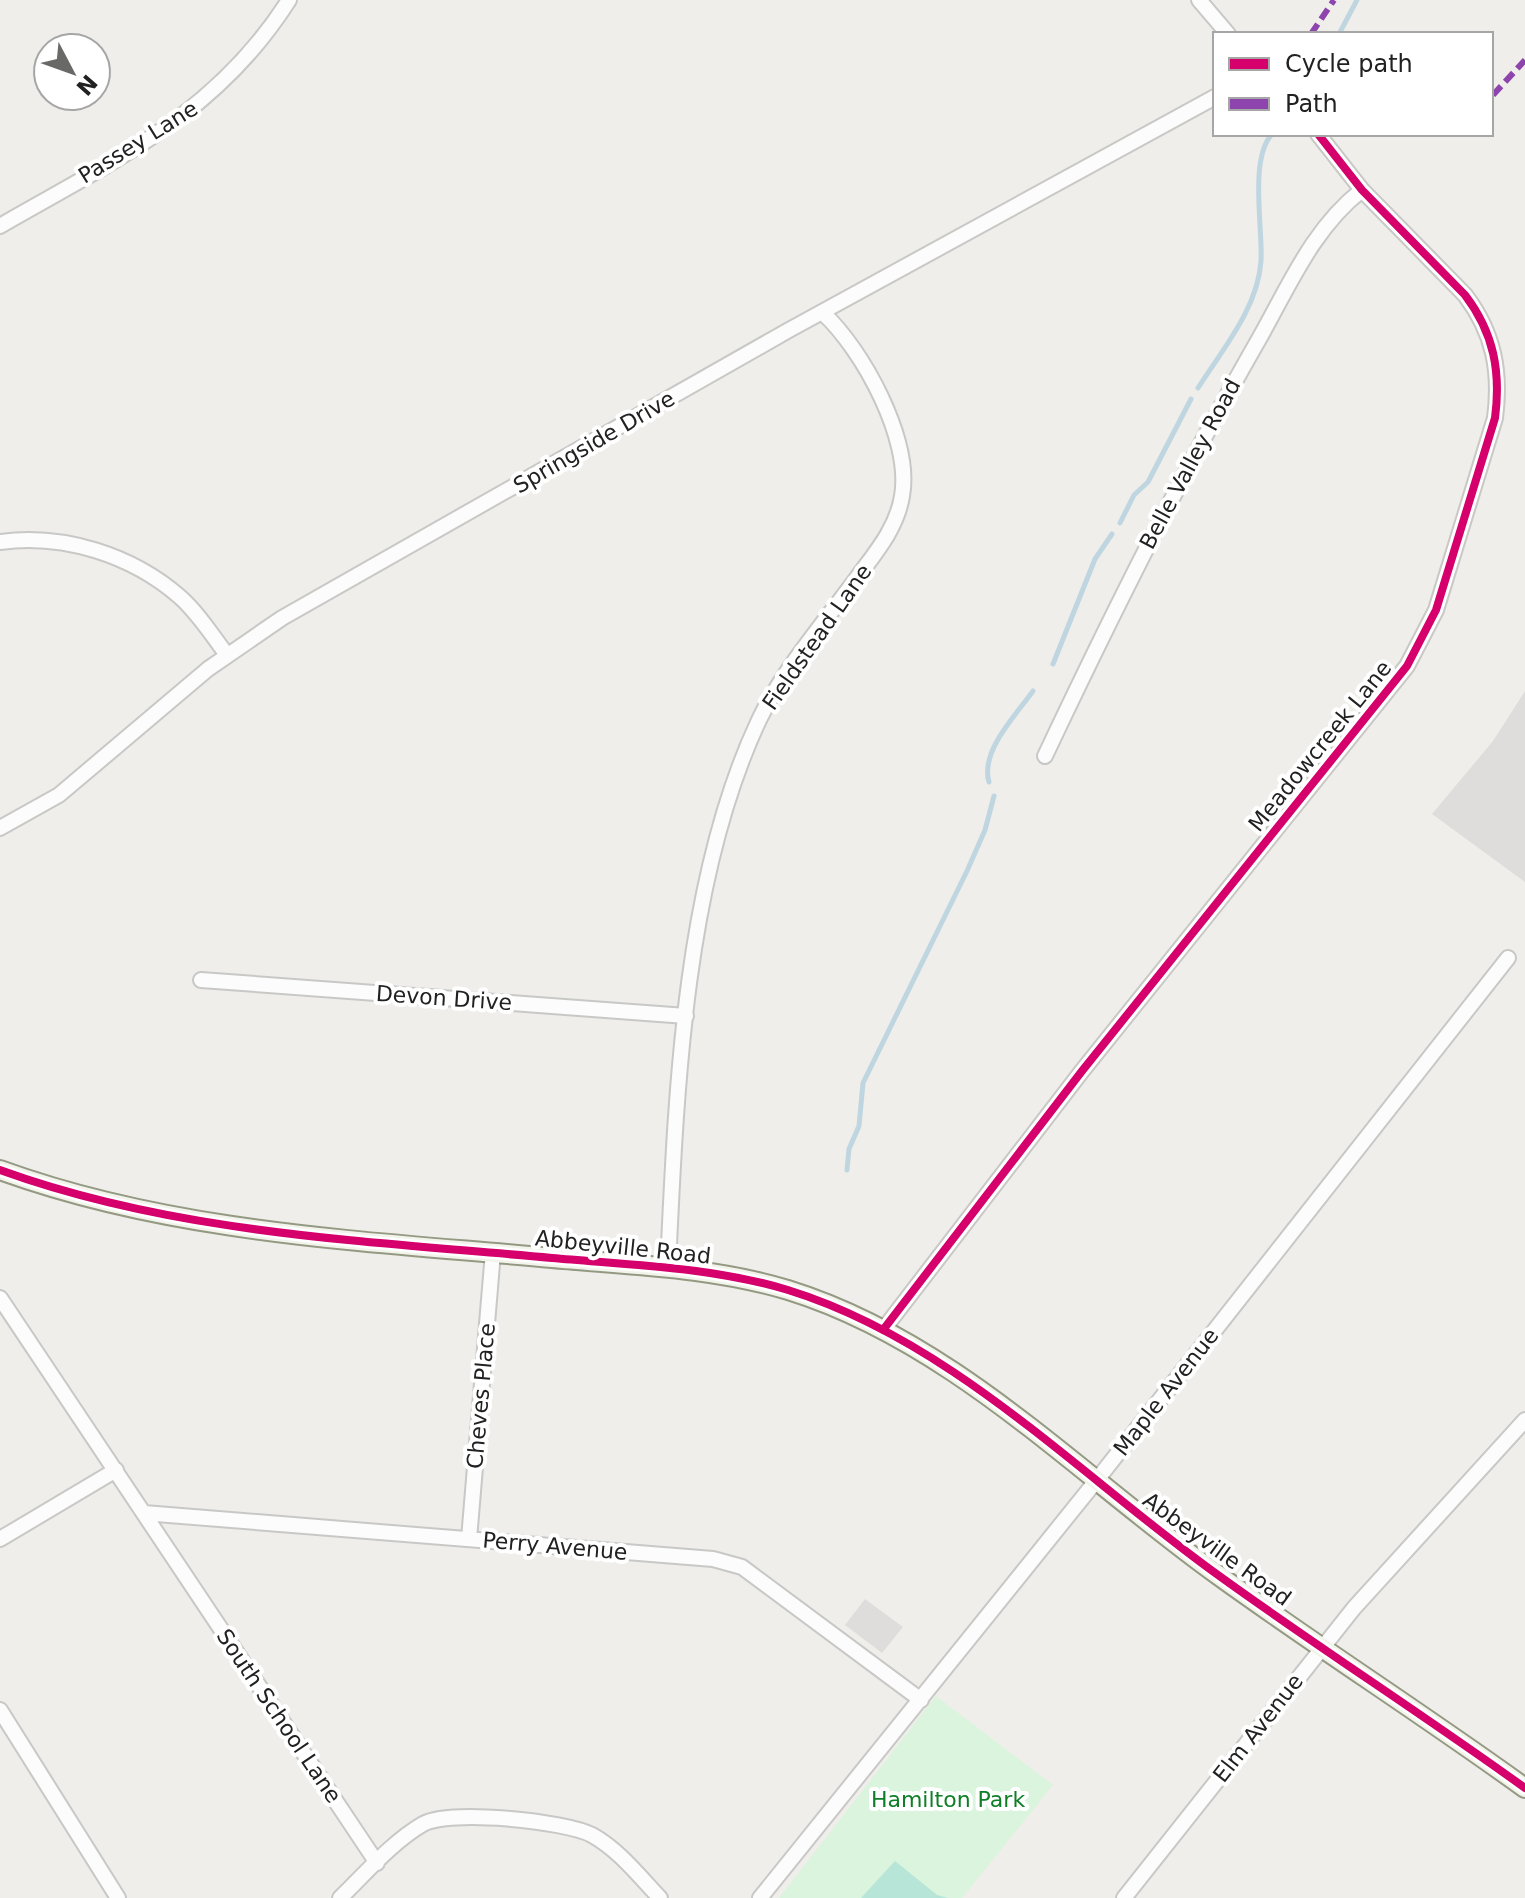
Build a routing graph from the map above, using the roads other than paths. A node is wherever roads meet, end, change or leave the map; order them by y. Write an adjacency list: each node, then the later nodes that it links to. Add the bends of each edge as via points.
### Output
1 (289, 0): 7 (street, Passey Lane, via 253,51 188,114)
2 (1199, 0): 3 (street)
3 (1226, 32)
4 (1213, 98): 8 (street, Springside Drive)
5 (1320, 136): 6 (street, Meadowcreek Lane)
6 (1362, 190): 11 (street, Belle Valley Road, via 1325,224 1221,405 1159,519); 20 (street, Meadowcreek Lane, via 1478,312 1497,369 1495,418 1436,610 1407,666)
7 (0, 226)
8 (823, 313): 10 (street, Springside Drive, via 282,618); 15 (street, Fieldstead Lane, via 846,340 894,424 903,455 902,498 886,538 776,688 745,752 706,874)
9 (0, 542): 10 (street, via 72,544 130,564 180,597)
10 (227, 655): 12 (street, Springside Drive, via 156,710 96,767)
11 (1045, 756)
12 (0, 828)
13 (1508, 958): 23 (street, Maple Avenue)
14 (201, 980): 15 (street, Devon Drive)
15 (686, 1016): 18 (street, Fieldstead Lane)
16 (0, 1170): 17 (street, Abbeyville Road, via 110,1202 234,1225)
17 (493, 1252): 18 (street, Abbeyville Road); 26 (street, Cheves Place)
18 (668, 1267): 20 (street, Abbeyville Road, via 786,1289)
19 (0, 1298): 22 (street, South School Lane)
20 (883, 1330): 23 (street, Abbeyville Road, via 987,1397)
21 (1525, 1420): 27 (street, Elm Avenue)
22 (116, 1470): 24 (street, South School Lane); 25 (street)
23 (1096, 1481): 27 (street, Abbeyville Road); 28 (street, Maple Avenue)
24 (144, 1513): 26 (street, Perry Avenue); 31 (street, South School Lane)
25 (0, 1539)
26 (469, 1539): 28 (street, Perry Avenue, via 713,1559 742,1567)
27 (1322, 1647): 30 (street, Abbeyville Road); 36 (street, Elm Avenue)
28 (921, 1700): 35 (street, Maple Avenue)
29 (0, 1710): 32 (street)
30 (1525, 1788)
31 (377, 1863): 33 (street); 34 (street, via 421,1825 479,1816 587,1832 623,1858)
32 (118, 1898)
33 (340, 1898)
34 (660, 1898)
35 (760, 1898)
36 (1124, 1898)

